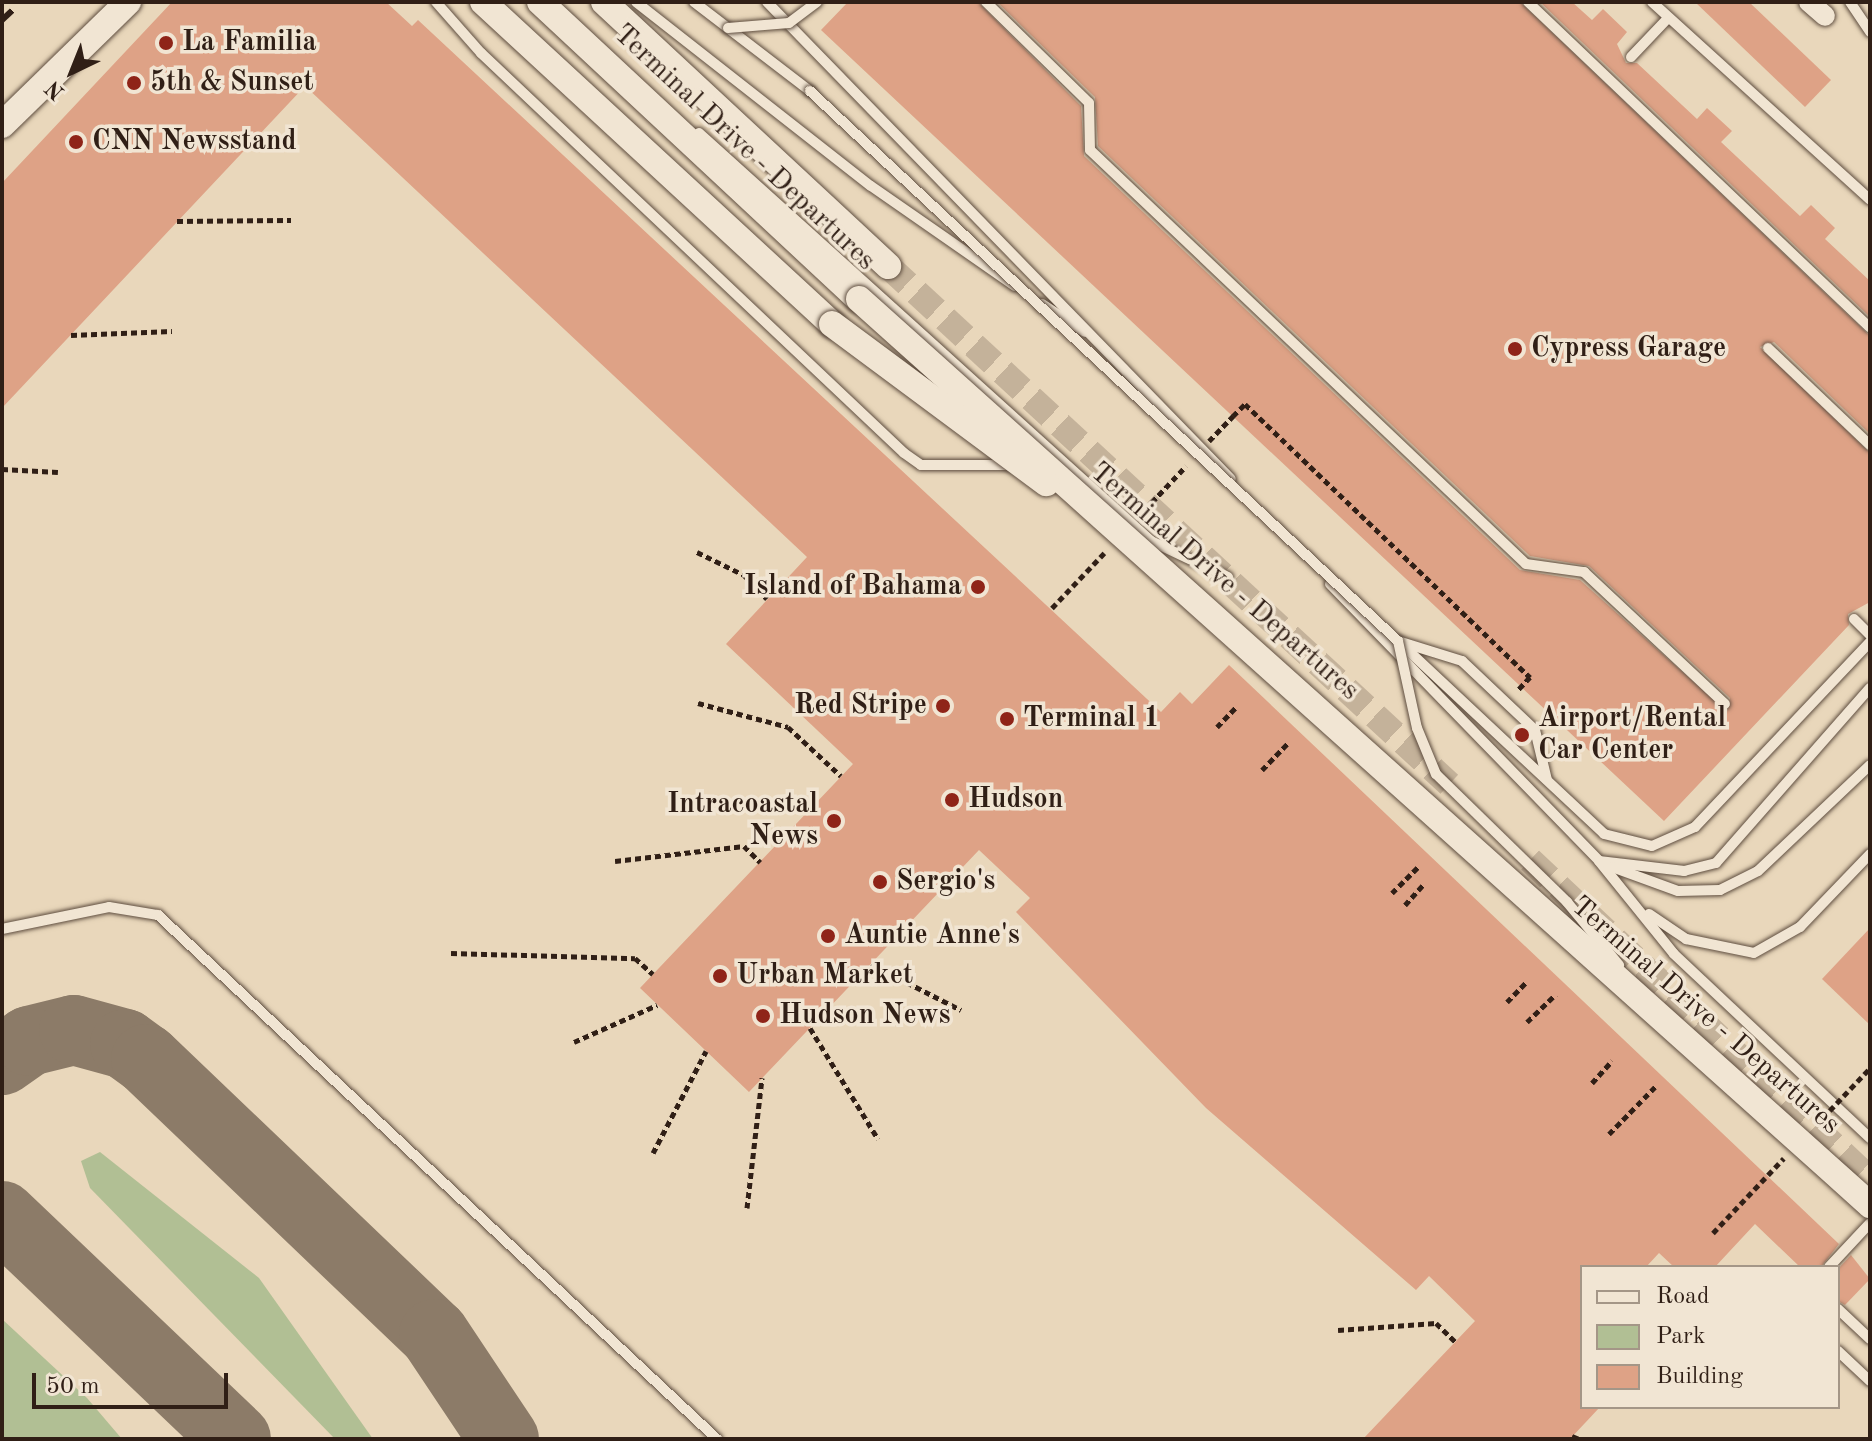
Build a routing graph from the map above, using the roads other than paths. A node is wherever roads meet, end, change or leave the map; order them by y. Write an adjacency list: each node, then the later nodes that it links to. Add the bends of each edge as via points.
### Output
1 (128, 2): 21 (street)
2 (436, 2): 28 (lane, via 481,53 913,459 940,467)
3 (483, 2): 29 (street, bridge, via 832,324)
4 (540, 2): 29 (street, Terminal Drive - Departures, bridge)
5 (556, 2): 28 (lane)
6 (604, 2): 23 (street)
7 (636, 2): 25 (lane, via 882,195)
8 (694, 2): 18 (lane)
9 (767, 2): 25 (lane)
10 (817, 2): 18 (lane, bridge, via 789,23)
11 (986, 2): 36 (lane, via 1089,103 1090,150 1526,564 1584,572)
12 (1528, 2): 24 (lane)
13 (1652, 2): 17 (lane)
14 (1809, 2): 16 (street)
15 (1850, 2): 19 (lane)
16 (1825, 16)
17 (1668, 18): 20 (lane); 22 (lane)
18 (728, 28): 33 (lane, bridge, via 810,91)
19 (1870, 32)
20 (1631, 57)
21 (2, 125)
22 (1870, 200)
23 (888, 266)
24 (1870, 328)
25 (1102, 343): 40 (lane)
26 (1768, 348): 27 (lane)
27 (1870, 445)
28 (1064, 463): 30 (lane, via 1151,541)
29 (1095, 517): 43 (street, Terminal Drive - Departures, bridge, via 1375,758)
30 (1228, 577)
31 (1854, 619): 32 (lane)
32 (1870, 635)
33 (1398, 641): 38 (lane); 38 (lane, via 1462,661 1535,730); 43 (lane, bridge, via 1417,728 1436,774 1567,902)
34 (1870, 642): 38 (lane, via 1682,836 1652,846 1619,841)
35 (1870, 688): 40 (lane, via 1716,863 1684,871)
36 (1725, 704)
37 (1867, 770): 40 (lane, via 1767,863 1720,890 1678,891)
38 (1547, 782)
39 (1870, 854): 41 (lane, via 1800,927 1754,953 1686,939)
40 (1599, 861): 41 (lane)
41 (1641, 908): 44 (lane, via 1674,954)
42 (2, 929): 52 (lane, via 109,907 158,915)
43 (1675, 1032): 45 (street, Terminal Drive - Departures, bridge)
44 (1870, 1138)
45 (1870, 1205)
46 (1870, 1223): 47 (lane)
47 (1831, 1265)
48 (1840, 1311): 49 (lane)
49 (1870, 1339)
50 (1840, 1353): 51 (lane)
51 (1870, 1381)
52 (717, 1439)

